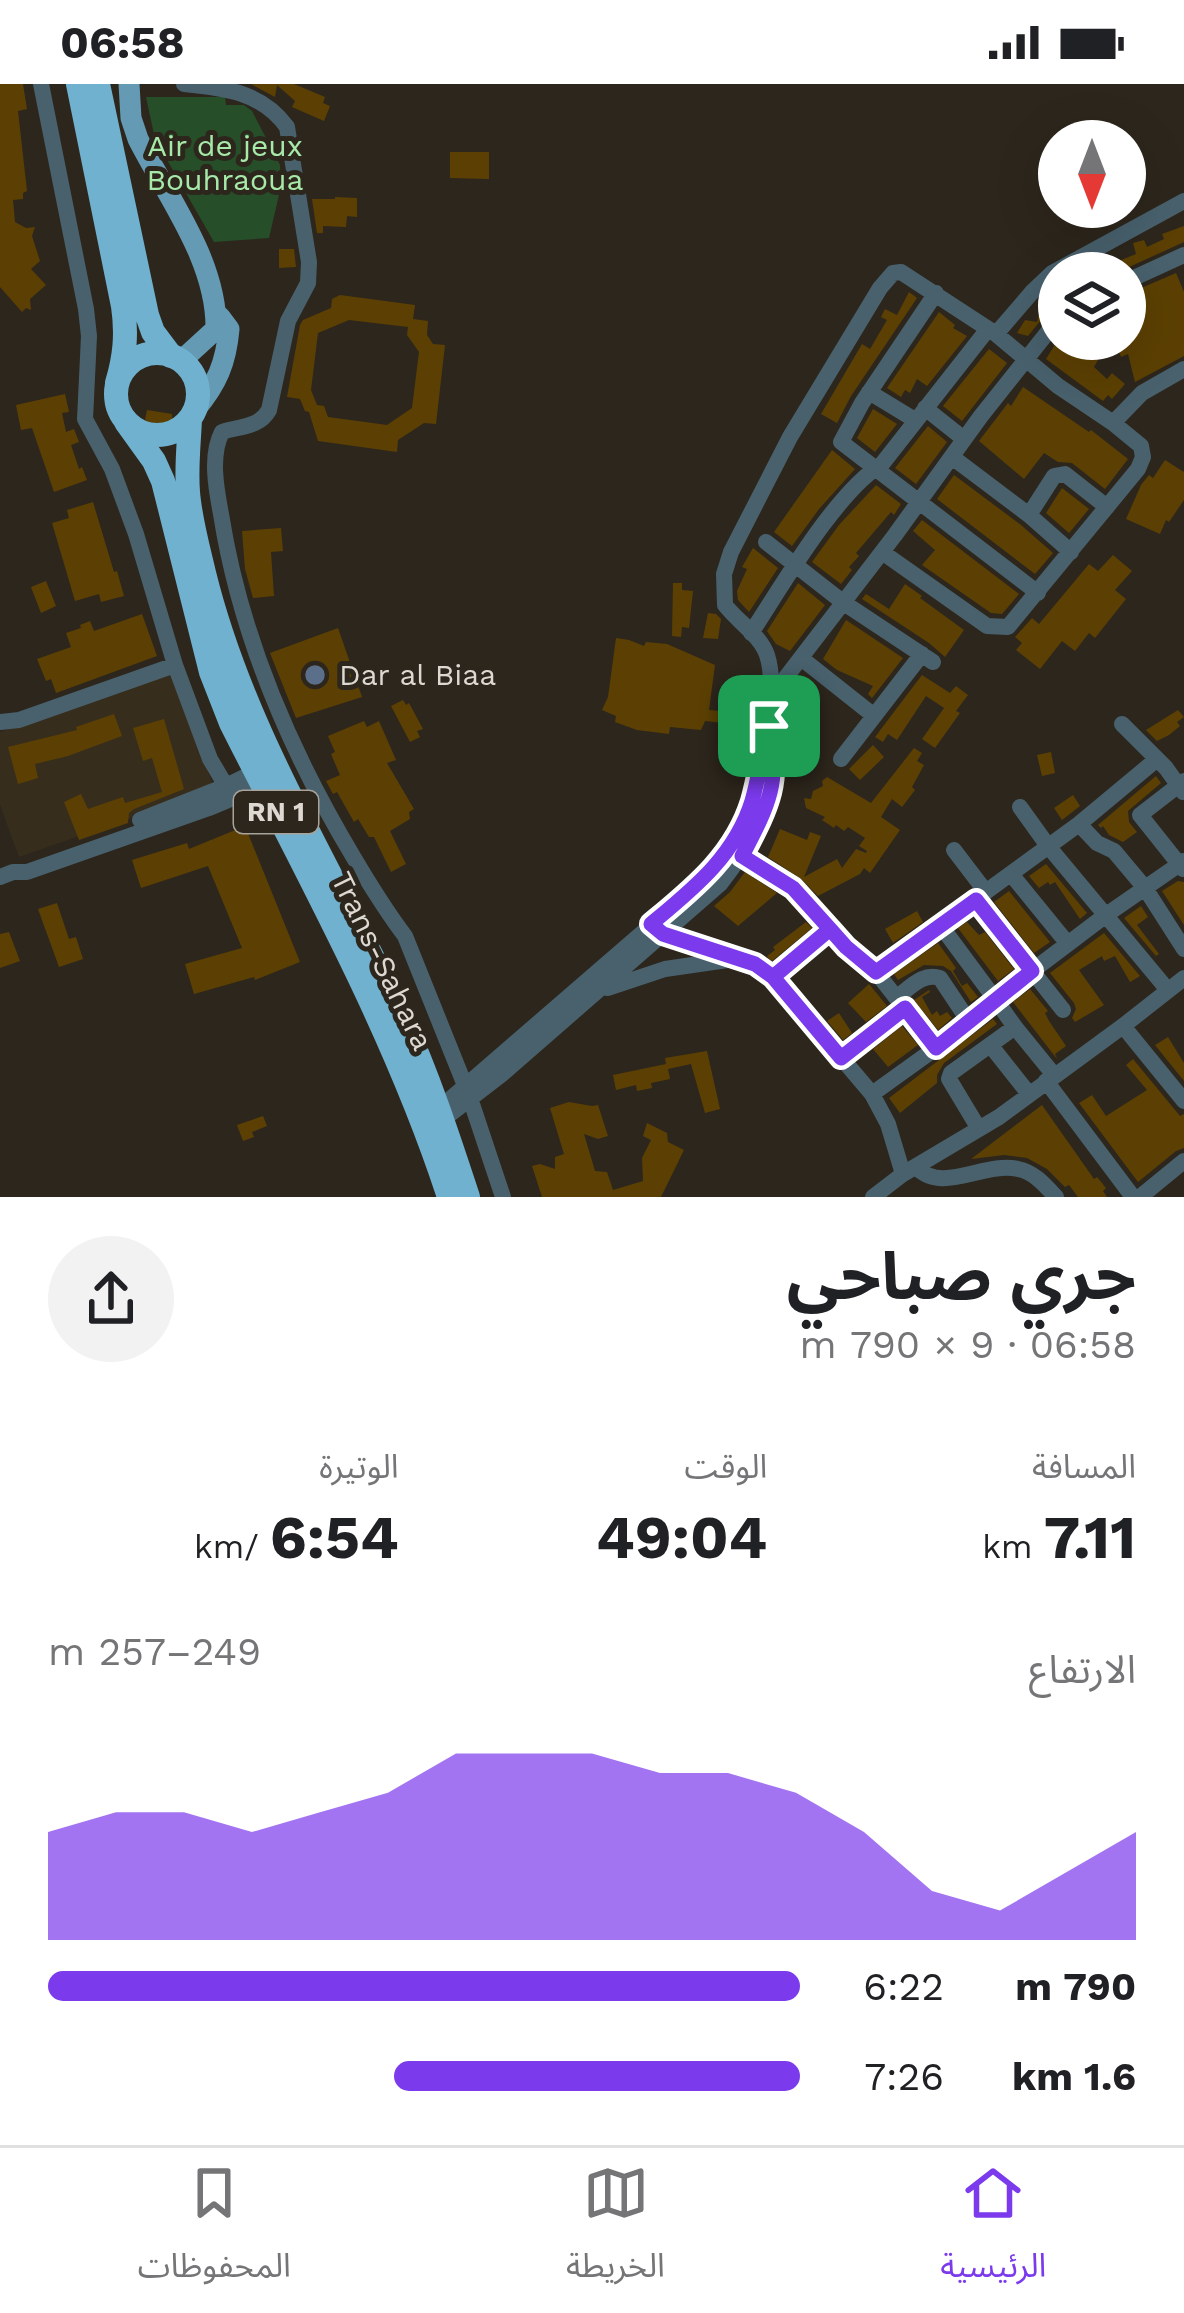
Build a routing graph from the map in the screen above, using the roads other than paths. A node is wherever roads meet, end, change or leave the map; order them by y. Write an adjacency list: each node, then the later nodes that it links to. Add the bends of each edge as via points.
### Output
1 (41, 84): 36 (street, via 86,309 85,419 120,490)
2 (79, 84): 16 (highway, via 127,333)
3 (98, 84): 13 (highway, via 147,315)
4 (129, 84): 10 (main road, via 138,139 205,268)
5 (184, 84): 80 (street, via 246,94 287,127 310,275 288,321 264,419 218,437 227,553 299,755 405,936)
6 (1184, 201): 11 (street, via 1052,273)
7 (1184, 255): 8 (street)
8 (1146, 272)
9 (936, 292): 11 (street); 17 (street); 34 (street, via 901,272 890,275 790,437 724,574 725,605)
10 (216, 311): 13 (main road, via 216,329); 18 (main road, via 229,329 227,350 217,383)
11 (992, 332): 14 (street); 19 (street)
12 (1038, 344): 14 (street)
13 (176, 358): 16 (highway, via 144,355); 18 (highway, via 195,379)
14 (1026, 359): 21 (street); 22 (street)
15 (1184, 369): 21 (street, via 1142,393)
16 (117, 383): 20 (highway)
17 (869, 392): 19 (street); 24 (street, via 841,442)
18 (193, 414): 20 (highway, via 159,436); 44 (highway, Trans-Sahara / RN 1, via 188,499)
19 (920, 414): 22 (street); 24 (street)
20 (126, 422): 44 (highway, Trans-Sahara / RN 1, via 163,482 231,723)
21 (1113, 423): 26 (street, via 1143,457)
22 (964, 439): 23 (street)
23 (952, 457): 25 (street); 27 (street)
24 (875, 468): 25 (street); 31 (street)
25 (919, 503): 29 (street); 32 (street)
26 (1107, 507): 27 (street, via 1060,473); 30 (street)
27 (1029, 515): 30 (street)
28 (766, 542): 31 (street)
29 (883, 552): 32 (street, via 995,628 1008,627); 33 (street)
30 (1072, 552): 32 (street)
31 (794, 566): 33 (street); 34 (street)
32 (1038, 593)
33 (844, 603): 35 (street); 38 (street, via 928,658)
34 (751, 633): 37 (street, via 768,657)
35 (801, 658): 37 (street); 38 (street)
36 (176, 665): 39 (street); 46 (street)
37 (770, 698): 41 (street)
38 (873, 716): 42 (street)
39 (0, 722)
40 (1122, 724): 43 (street)
41 (769, 726): 51 (street, via 775,773); 59 (street, via 752,800 728,851)
42 (841, 759)
43 (1157, 760): 45 (street); 48 (street)
44 (268, 775): 46 (street); 84 (highway, Trans-Sahara / RN 1)
45 (1182, 786): 52 (street, via 1140,816)
46 (230, 792): 53 (street)
47 (1020, 807): 49 (street)
48 (1079, 824): 49 (street); 55 (street, via 1114,850)
49 (1048, 846): 54 (street); 57 (street)
50 (954, 850): 56 (street)
51 (742, 856): 59 (street, via 720,884); 60 (street, via 793,888)
52 (1182, 865): 55 (street)
53 (7, 874)
54 (1011, 874): 56 (street); 61 (street)
55 (1144, 888): 57 (street); 62 (street)
56 (981, 896): 58 (street); 64 (street)
57 (1106, 915): 61 (street); 68 (street)
58 (941, 926): 65 (street); 70 (street)
59 (657, 929): 63 (street); 69 (street); 80 (street)
60 (830, 929): 65 (street); 66 (street)
61 (1068, 944): 64 (street)
62 (1184, 950)
63 (735, 959): 66 (street); 69 (street, via 665,969)
64 (1032, 971): 70 (street); 72 (street)
65 (876, 972): 71 (street)
66 (773, 977): 78 (street)
67 (1184, 978): 68 (street)
68 (1167, 989): 74 (street)
69 (585, 999): 80 (street, via 501,1075)
70 (995, 999): 73 (street); 75 (street)
71 (901, 1003): 73 (street, via 933,975); 77 (street); 78 (street)
72 (1063, 1010)
73 (968, 1020): 77 (street)
74 (1123, 1026): 79 (street); 83 (street)
75 (1015, 1027): 76 (street); 79 (street)
76 (991, 1046): 82 (street); 85 (street, via 949,1079)
77 (936, 1048): 81 (street)
78 (841, 1058): 81 (street)
79 (1050, 1078): 82 (street); 93 (street)
80 (467, 1092): 84 (street); 90 (street)
81 (872, 1094): 87 (street)
82 (1029, 1094): 85 (street)
83 (1184, 1101)
84 (433, 1121): 88 (highway, Trans-Sahara / RN 1); 89 (highway, Trans-Sahara / RN 1)
85 (979, 1129): 87 (street)
86 (1184, 1161): 93 (street)
87 (909, 1171): 91 (street); 92 (street, via 940,1179 1019,1168)
88 (448, 1197)
89 (468, 1197)
90 (503, 1197)
91 (873, 1197)
92 (1056, 1197)
93 (1136, 1197)

